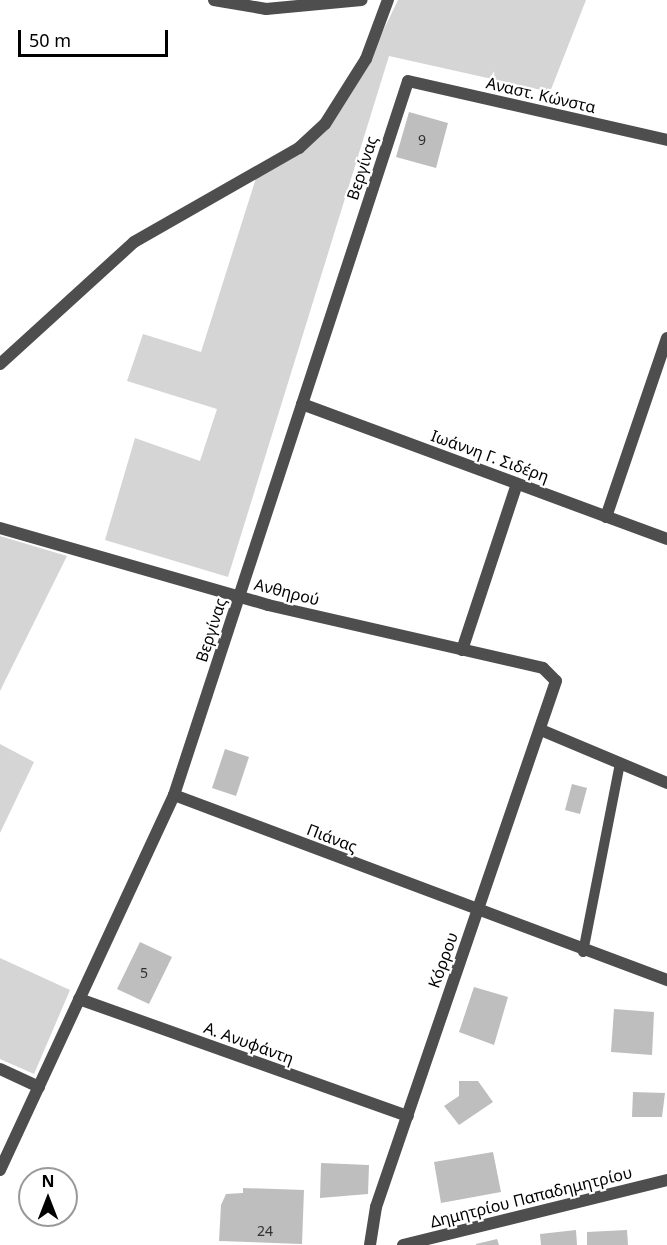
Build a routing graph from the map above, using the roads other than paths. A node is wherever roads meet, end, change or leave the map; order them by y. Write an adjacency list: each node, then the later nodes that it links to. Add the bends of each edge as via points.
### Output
1 (214, 0): 2 (street, via 266,9)
2 (362, 0)
3 (388, 0): 7 (street, via 366,58 325,124 299,148 134,242)
4 (408, 81): 5 (street, Αναστ. Κώνστα); 8 (street, Βεργίνας)
5 (667, 140)
6 (667, 339): 10 (street)
7 (0, 364)
8 (302, 404): 9 (street, Ιωάννη Γ. Σιδέρη); 13 (street, Βεργίνας)
9 (516, 484): 10 (street, Ιωάννη Γ. Σιδέρη); 14 (street)
10 (606, 517): 12 (street, Ιωάννη Γ. Σιδέρη)
11 (0, 528): 13 (street, Ανθηρού)
12 (667, 539)
13 (239, 597): 14 (street, Ανθηρού); 19 (street, Βεργίνας)
14 (462, 650): 15 (street, Ανθηρού, via 543,668 552,673)
15 (556, 688): 16 (street, Κόρρου)
16 (541, 730): 17 (street); 20 (street, Κόρρου)
17 (620, 763): 18 (street); 21 (lane)
18 (667, 783)
19 (174, 795): 20 (street, Πιάνας); 23 (street, Βεργίνας)
20 (478, 913): 21 (street, Πιάνας); 26 (street, Κόρρου)
21 (583, 952): 22 (street, Πιάνας)
22 (667, 980)
23 (79, 999): 25 (street, Βεργίνας); 26 (street, Α. Ανυφάντη)
24 (0, 1069): 25 (street)
25 (39, 1087): 27 (street, Βεργίνας)
26 (408, 1116): 29 (street, Κόρρου, via 373,1215)
27 (0, 1170)
28 (667, 1180): 30 (street, Δημητρίου Παπαδημητρίου)
29 (370, 1245)
30 (403, 1245)

